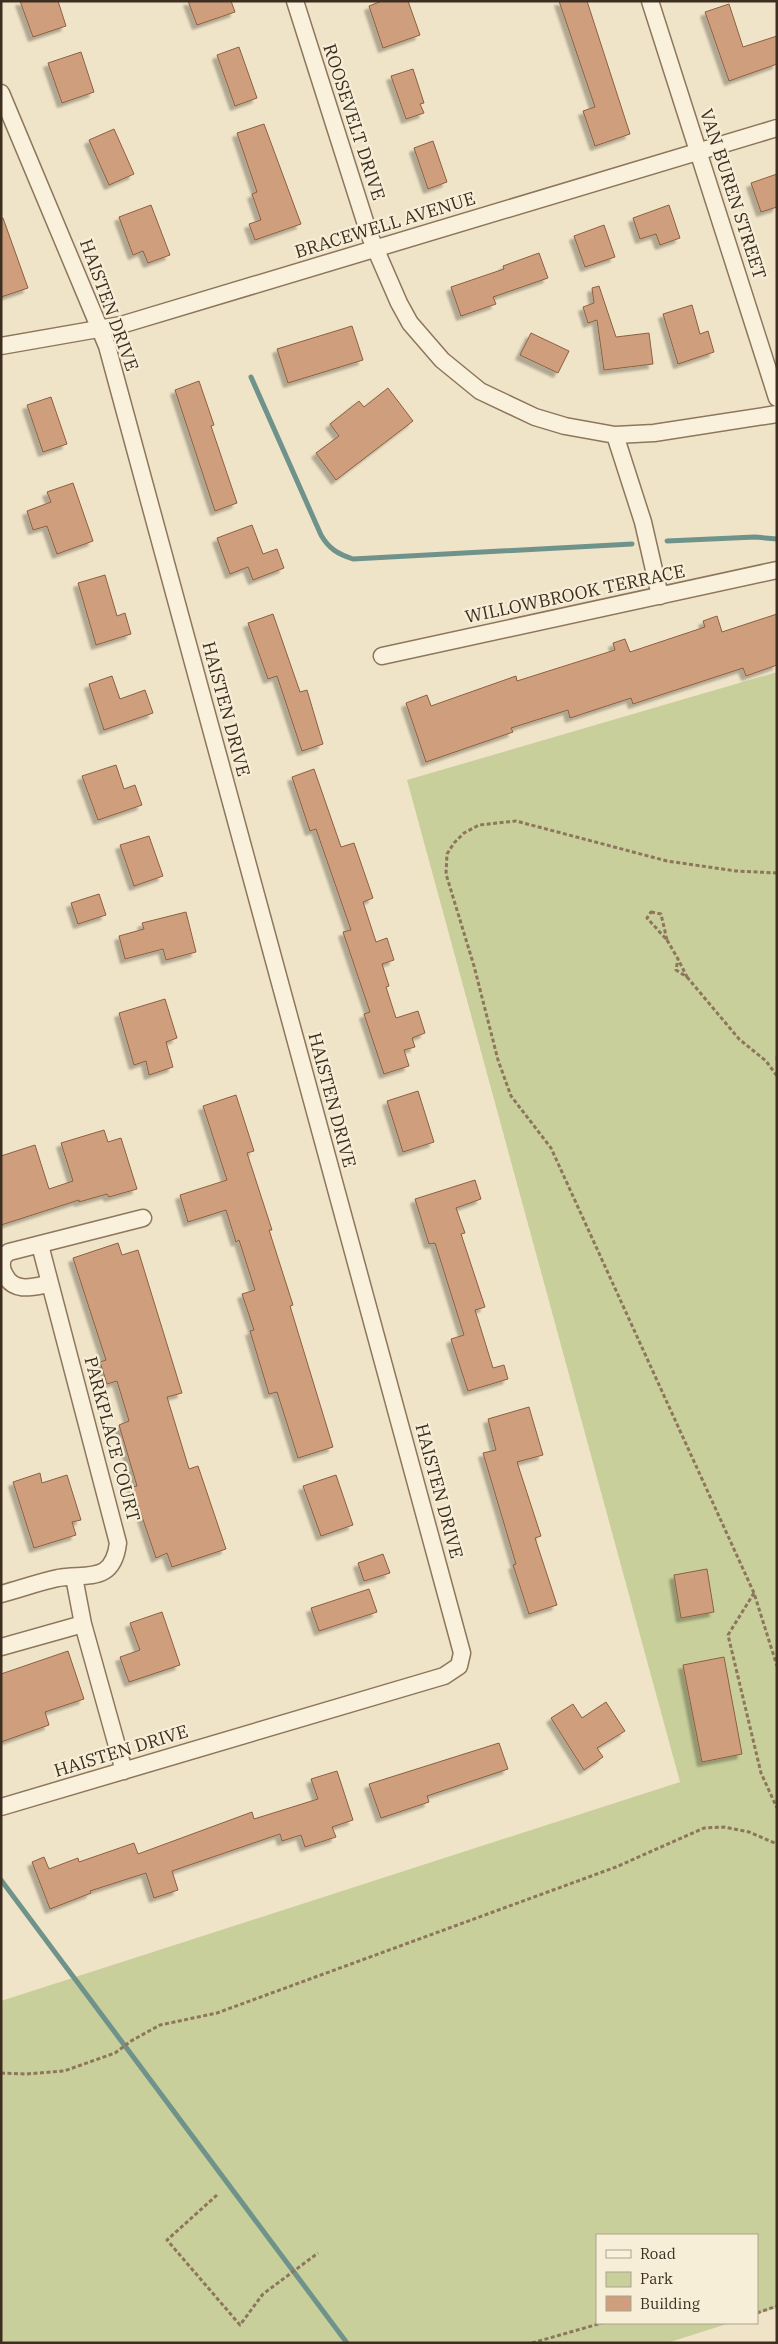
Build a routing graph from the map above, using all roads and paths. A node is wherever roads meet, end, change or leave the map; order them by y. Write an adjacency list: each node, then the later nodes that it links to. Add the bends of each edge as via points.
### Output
1 (295, 1): 6 (street, ROOSEVELT DRIVE)
2 (650, 1): 5 (street, VAN BUREN STREET)
3 (1, 93): 7 (street, HAISTEN DRIVE)
4 (777, 128): 5 (street, BRACEWELL AVENUE)
5 (698, 152): 6 (street, BRACEWELL AVENUE); 9 (street, VAN BUREN STREET)
6 (376, 249): 7 (street, BRACEWELL AVENUE); 11 (street, ROOSEVELT DRIVE, via 410,323 442,360 480,391 535,417)
7 (101, 330): 8 (street, BRACEWELL AVENUE); 31 (street, HAISTEN DRIVE, via 462,1653 459,1666 450,1674)
8 (1, 346)
9 (777, 398)
10 (777, 414): 11 (street, ROOSEVELT DRIVE, via 654,433)
11 (615, 435): 13 (street, via 644,522)
12 (777, 570): 13 (street, WILLOWBROOK TERRACE)
13 (660, 596): 14 (street, WILLOWBROOK TERRACE)
14 (382, 656)
15 (777, 873): 26 (path, via 667,861 516,821 479,825 464,833 447,854 446,874 511,1096 551,1148)
16 (667, 940): 16 (path, via 661,914 651,912 647,918); 17 (path)
17 (678, 959): 18 (path); 18 (path, via 676,970)
18 (687, 977): 21 (path, via 739,1039 766,1061)
19 (777, 1056): 20 (path)
20 (777, 1062)
21 (777, 1076)
22 (143, 1218): 23 (street)
23 (40, 1245): 24 (street, PARKPLACE COURT); 24 (street, via 9,1252 4,1256 2,1269 5,1277 16,1287)
24 (48, 1284): 25 (street, PARKPLACE COURT, via 118,1536 117,1551 110,1565 95,1576)
25 (74, 1577): 27 (street, PARKPLACE COURT); 28 (street)
26 (754, 1593): 30 (path); 33 (path, via 728,1635 761,1773)
27 (1, 1594)
28 (83, 1624): 29 (street); 31 (street)
29 (1, 1647)
30 (777, 1666)
31 (124, 1771): 32 (street, HAISTEN DRIVE)
32 (1, 1807)
33 (777, 1808)
34 (777, 1844): 35 (path, via 749,1832 724,1827 704,1828 616,1867 218,2012 160,2025 116,2052 64,2071)
35 (1, 2073)
36 (217, 2195): 37 (path, via 168,2240 240,2325 263,2294)
37 (318, 2254)
38 (777, 2306): 39 (path)
39 (758, 2313)
40 (598, 2324): 41 (path)
41 (532, 2343)

